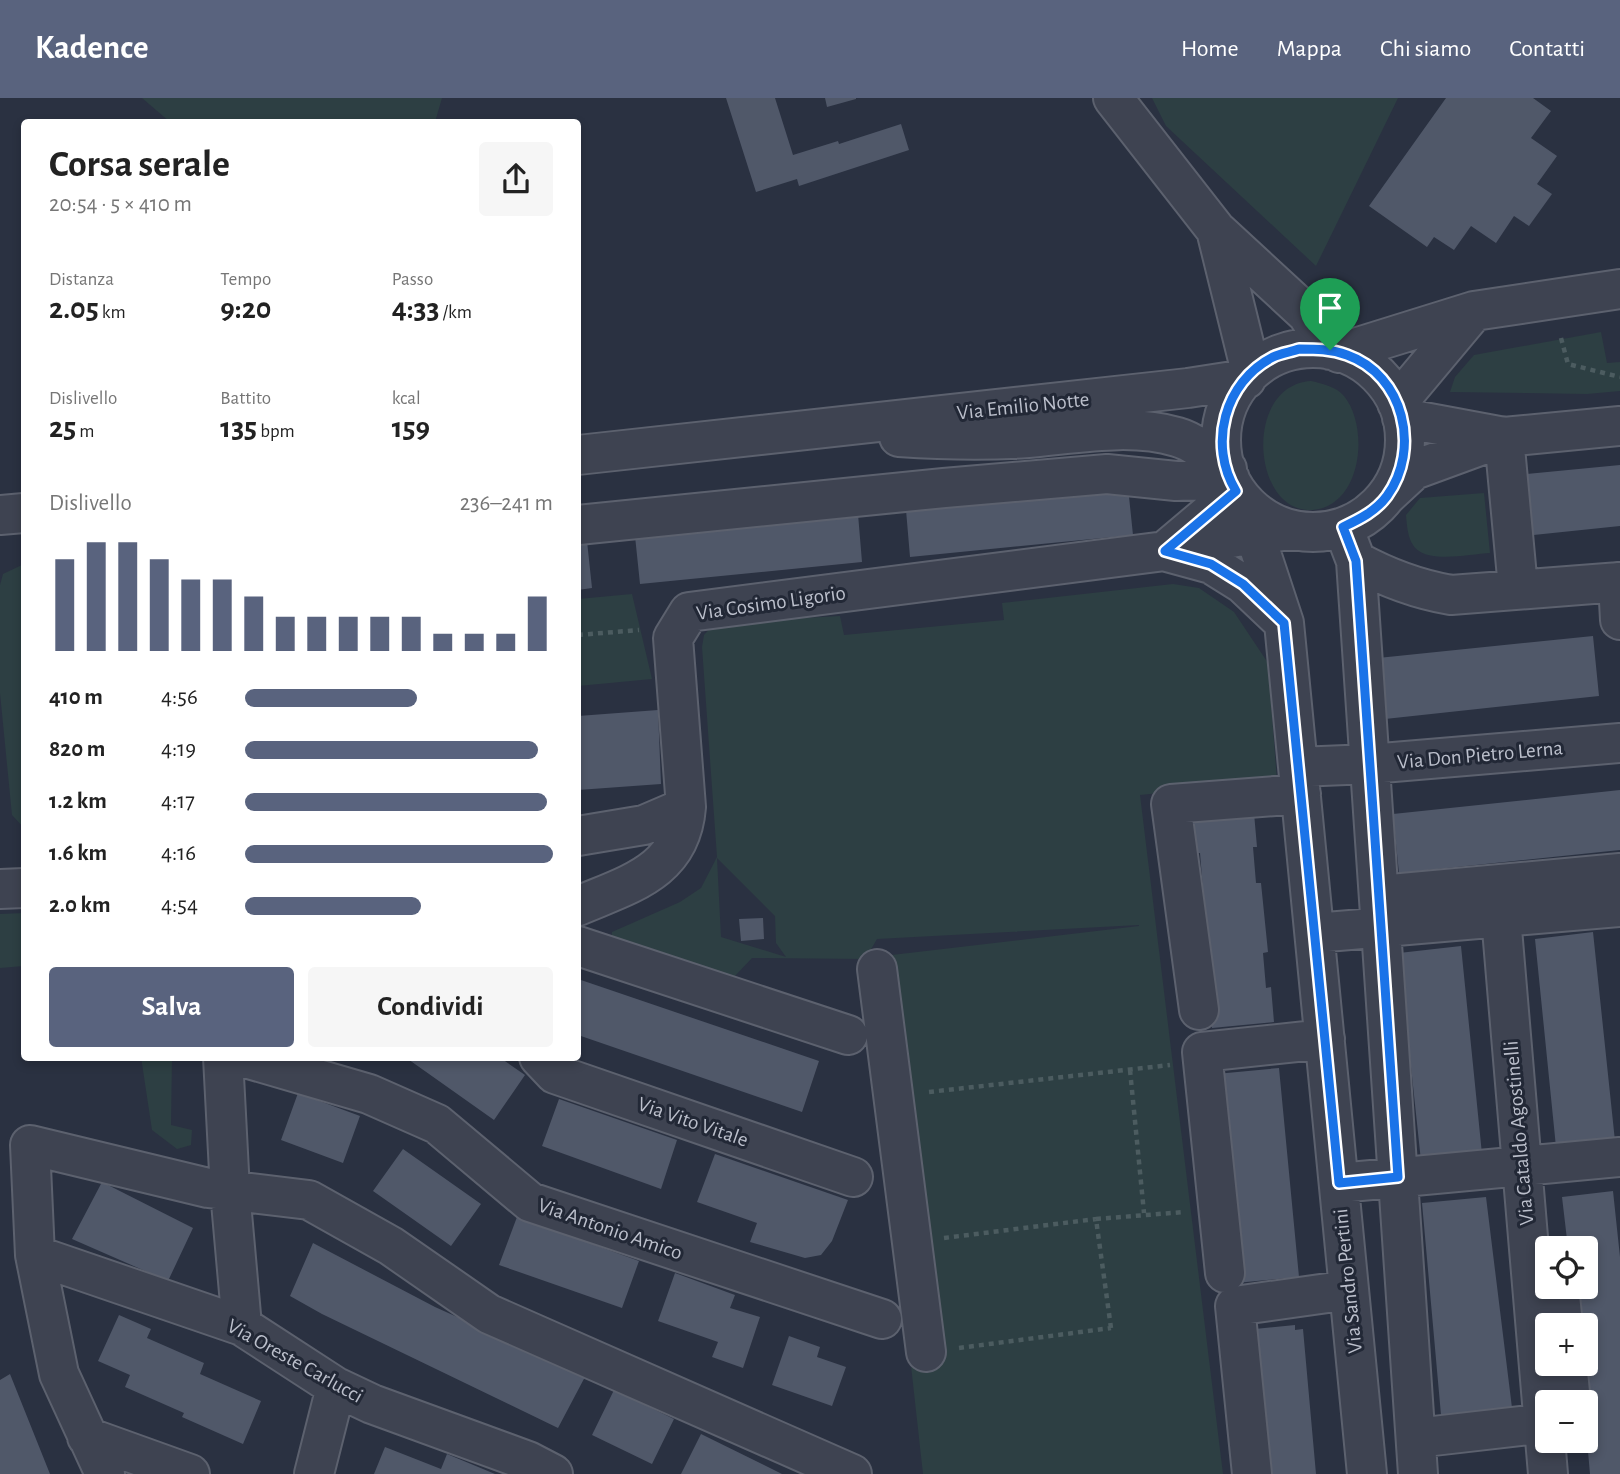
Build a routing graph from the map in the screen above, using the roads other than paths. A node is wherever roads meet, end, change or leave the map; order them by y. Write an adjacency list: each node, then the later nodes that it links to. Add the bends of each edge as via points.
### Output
1 (1113, 98): 2 (street)
2 (1216, 230): 5 (street, via 1307,314); 7 (street)
3 (1620, 289): 4 (street)
4 (1474, 311): 5 (street); 6 (street)
5 (1335, 351): 7 (street, via 1299,349 1274,357); 8 (street, via 1372,369 1389,388)
6 (1429, 363): 8 (street); 9 (street, via 1428,400)
7 (1249, 375): 11 (street, Via Emilio Notte, via 1188,388); 17 (street, via 1232,396 1222,425 1222,456)
8 (1399, 410): 9 (street); 16 (street, via 1406,439 1401,469)
9 (1450, 426): 12 (street)
10 (1620, 426): 12 (street)
11 (800, 430): 13 (street, Via Emilio Notte, via 956,441 1139,431 1178,437); 14 (street, Via Emilio Notte)
12 (1504, 437): 16 (street, via 1414,470); 24 (street)
13 (1193, 445): 15 (street, via 1188,472); 17 (street, Via Emilio Notte)
14 (581, 455)
15 (1176, 481): 17 (street); 20 (street, via 1107,474)
16 (1387, 495): 21 (street, via 1368,514)
17 (1240, 496): 21 (street, via 1270,522); 22 (street); 26 (street, Via Sandro Pertini)
18 (21, 513): 19 (street)
19 (0, 515)
20 (581, 526)
21 (1350, 544): 24 (street, via 1384,577 1424,590 1451,594); 28 (street)
22 (1165, 551): 26 (street, Via Cosimo Ligorio, via 1211,564 1243,584); 30 (street, Via Cosimo Ligorio, via 688,612 673,638)
23 (1619, 582): 24 (street); 25 (street)
24 (1518, 588)
25 (1620, 620)
26 (1284, 623): 29 (street, Via Sandro Pertini)
27 (1620, 743): 28 (street, Via Don Pietro Lerna)
28 (1370, 764): 29 (street, Via Don Pietro Lerna); 38 (street)
29 (1299, 780): 39 (street, Via Sandro Pertini); 42 (street, Via Don Pietro Lerna, via 1171,804)
30 (686, 807): 31 (street, via 643,825); 35 (street, Via Cosimo Ligorio, via 685,827 668,857 644,878)
31 (581, 835)
32 (1620, 873): 37 (street)
33 (21, 888): 34 (street)
34 (0, 889)
35 (581, 905)
36 (1620, 907): 37 (street)
37 (1512, 908): 38 (street); 49 (street, Via Cataldo Agostinelli)
38 (1380, 911): 39 (street); 51 (street)
39 (1315, 933): 44 (street, Via Sandro Pertini)
40 (581, 947): 43 (street)
41 (877, 969): 60 (street)
42 (1199, 1010)
43 (848, 1035)
44 (1325, 1039): 52 (street, Via Sandro Pertini); 56 (street, via 1202,1052)
45 (223, 1061): 53 (street)
46 (256, 1061): 58 (street, Via Antonio Amico, via 369,1094 437,1124 530,1202)
47 (543, 1061): 50 (street, Via Vito Vitale, via 555,1074)
48 (1620, 1157): 49 (street)
49 (1534, 1165): 51 (street); 54 (street); 62 (street, Via Cataldo Agostinelli)
50 (853, 1177)
51 (1398, 1177): 52 (street); 66 (street)
52 (1339, 1183): 57 (street, Via Sandro Pertini)
53 (230, 1191): 55 (street, via 30,1145); 59 (street); 71 (street, via 309,1200 391,1246 489,1314)
54 (1552, 1236)
55 (35, 1255): 59 (street, Via Oreste Carlucci); 64 (street, via 59,1374)
56 (1225, 1273)
57 (1349, 1290): 72 (street, via 1235,1307); 73 (street, Via Sandro Pertini)
58 (882, 1319)
59 (243, 1326): 61 (street, Via Oreste Carlucci)
60 (926, 1352)
61 (336, 1387): 69 (street); 70 (street, Via Oreste Carlucci)
62 (1552, 1390)
63 (1535, 1422): 66 (street)
64 (88, 1437): 67 (street); 68 (street)
65 (1550, 1453): 74 (street, Via Cataldo Agostinelli)
66 (1417, 1456)
67 (105, 1474)
68 (190, 1474)
69 (314, 1474)
70 (553, 1474)
71 (852, 1474)
72 (1252, 1474)
73 (1367, 1474)
74 (1548, 1474)

